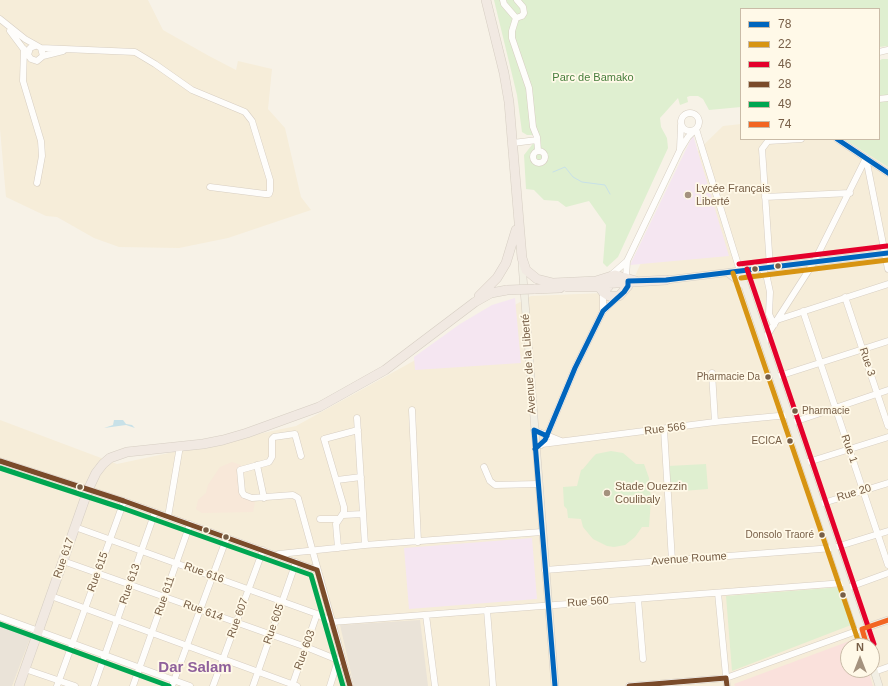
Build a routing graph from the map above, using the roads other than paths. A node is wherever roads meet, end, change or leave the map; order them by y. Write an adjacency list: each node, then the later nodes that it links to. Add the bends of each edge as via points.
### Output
1 (486, 0): 18 (highway, via 504,73)
2 (503, 0): 4 (street)
3 (517, 0): 4 (street, via 524,13)
4 (516, 18): 15 (street, via 512,38 528,80 533,127)
5 (1, 20): 6 (street); 7 (street)
6 (38, 47): 8 (street); 9 (street, via 29,50); 10 (street)
7 (24, 48): 9 (street); 12 (street)
8 (66, 50): 10 (street); 24 (street, via 135,52 192,90 245,112 252,121 270,180 269,194)
9 (28, 55): 11 (street, via 32,61)
10 (43, 56): 11 (street)
11 (37, 61): 12 (street)
12 (22, 74): 23 (street, via 41,142 42,156)
13 (681, 125): 14 (street, via 685,130); 14 (street, via 684,114 692,113 700,121); 19 (street)
14 (696, 129): 19 (street); 35 (street)
15 (538, 140): 18 (street); 20 (street)
16 (786, 140): 26 (street, via 772,141 763,146)
17 (839, 140): 21 (street)
18 (513, 144): 27 (highway)
19 (680, 150): 30 (street)
20 (538, 151)
21 (866, 158): 22 (street); 25 (street); 28 (street)
22 (888, 172)
23 (37, 183)
24 (210, 188)
25 (850, 193): 26 (street); 31 (street)
26 (765, 197): 32 (street)
27 (519, 219): 29 (highway); 44 (highway, via 506,263 497,278)
28 (886, 253): 31 (main road); 34 (street)
29 (522, 258): 40 (highway, via 530,274 546,282 596,281); 64 (main road, Avenue de la Liberté)
30 (627, 261): 38 (street); 40 (street)
31 (814, 262): 32 (main road); 47 (street)
32 (770, 267): 33 (main road)
33 (762, 268): 35 (main road); 47 (street, via 768,278 769,314)
34 (888, 269)
35 (740, 271): 36 (main road); 41 (main road)
36 (728, 273): 37 (main road); 41 (main road)
37 (666, 280): 38 (highway)
38 (629, 281): 40 (highway); 40 (highway, via 615,275); 42 (highway)
39 (888, 284): 43 (street)
40 (603, 285): 42 (highway, via 609,296); 44 (highway, bridge, via 507,290 491,293); 46 (street)
41 (746, 287): 49 (main road)
42 (619, 296): 46 (street)
43 (845, 297): 45 (street); 50 (street, Rue 3)
44 (475, 302): 69 (highway, Rue 617, via 385,370 319,407 246,433 203,444)
45 (803, 310): 47 (street); 51 (street, Rue 1)
46 (603, 311): 65 (street, via 575,368)
47 (776, 322): 49 (street)
48 (888, 341): 50 (street)
49 (765, 342): 53 (main road)
50 (863, 350): 51 (street); 55 (street, Rue 3)
51 (821, 364): 53 (street); 56 (street, Rue 1)
52 (712, 373): 60 (street)
53 (776, 377): 59 (main road)
54 (888, 390): 55 (street, Rue 566)
55 (877, 394): 56 (street, Rue 566); 61 (street, Rue 3)
56 (836, 408): 59 (street, Rue 566); 71 (street, Rue 1)
57 (412, 410): 98 (street)
58 (357, 418): 63 (street)
59 (790, 419): 60 (street, Rue 566); 74 (main road)
60 (715, 422): 62 (street, Rue 566)
61 (888, 426)
62 (664, 429): 67 (street, Rue 566); 107 (street)
63 (358, 430): 77 (street); 78 (street, via 324,439)
64 (534, 430): 65 (street); 70 (main road, Avenue de la Liberté)
65 (547, 436): 67 (street); 68 (street)
66 (888, 437): 71 (street)
67 (562, 441): 68 (street, Rue 566)
68 (542, 444): 70 (street)
69 (180, 446): 81 (highway, Rue 617, via 119,454 103,464); 88 (street)
70 (535, 449): 80 (main road, Avenue de la Liberté)
71 (849, 449): 74 (street); 82 (street, Rue 1)
72 (301, 456): 75 (street, via 295,434 274,437 271,460)
73 (0, 461): 81 (street)
74 (805, 464): 85 (main road)
75 (257, 465): 83 (street); 83 (street, via 240,470 242,492 248,497)
76 (484, 467): 80 (street, via 490,481 495,485)
77 (361, 477): 78 (street); 87 (street)
78 (337, 480): 89 (street, via 344,507)
79 (888, 483): 82 (street, Rue 20)
80 (538, 484): 94 (main road, Avenue de la Liberté)
81 (88, 490): 84 (street); 92 (highway, Rue 617)
82 (863, 491): 85 (street, Rue 20); 95 (street, Rue 1)
83 (264, 498): 104 (street, via 293,495 298,498)
84 (124, 501): 86 (street); 97 (street, Rue 615)
85 (820, 504): 101 (main road)
86 (155, 512): 88 (street); 103 (street, Rue 613)
87 (363, 514): 89 (street); 99 (street)
88 (168, 517): 91 (street)
89 (340, 517): 90 (street); 100 (street, via 336,529)
90 (320, 519)
91 (190, 524): 96 (street); 109 (street, Rue 611)
92 (75, 527): 97 (street, Rue 616); 106 (highway, Rue 617)
93 (888, 531): 95 (street, Avenue Roume)
94 (542, 532): 98 (street); 112 (main road, Avenue de la Liberté)
95 (878, 534): 101 (street, Avenue Roume); 110 (street, Rue 1)
96 (227, 537): 102 (street); 115 (street)
97 (110, 540): 103 (street, Rue 616); 114 (street, Rue 615)
98 (418, 542): 99 (street)
99 (365, 545): 100 (street)
100 (338, 548): 104 (street)
101 (833, 548): 107 (street, Avenue Roume); 117 (main road)
102 (263, 550): 105 (street); 118 (street, Rue 607)
103 (142, 551): 109 (street, Rue 616); 116 (street, Rue 613)
104 (312, 551): 105 (street); 111 (street)
105 (276, 554): 108 (street)
106 (63, 561): 114 (street, Rue 614); 120 (highway, Rue 617)
107 (672, 561): 112 (street, Avenue Roume)
108 (296, 562): 111 (street); 123 (street, Rue 605)
109 (176, 564): 115 (street, Rue 616); 121 (street, Rue 611)
110 (888, 565)
111 (317, 570): 133 (street)
112 (545, 570): 124 (main road, Avenue de la Liberté)
113 (888, 573): 117 (street, Rue 560)
114 (98, 574): 116 (street, Rue 614); 125 (street, Rue 615)
115 (212, 577): 118 (street, Rue 616); 126 (street)
116 (130, 585): 121 (street, Rue 614); 131 (street, Rue 613)
117 (846, 585): 119 (street, Rue 560); 135 (main road)
118 (248, 590): 123 (street, Rue 616); 134 (street, Rue 607)
119 (718, 593): 122 (street, Rue 560); 150 (street)
120 (51, 596): 125 (street); 136 (highway, Rue 617)
121 (164, 597): 126 (street, Rue 614); 137 (street, Rue 611)
122 (638, 599): 124 (street, Rue 560); 146 (street)
123 (282, 602): 128 (street, Rue 616); 138 (street, Rue 605)
124 (548, 605): 127 (street, Rue 560); 165 (main road, Avenue de la Liberté)
125 (85, 608): 131 (street); 140 (street, Rue 615)
126 (200, 610): 134 (street, Rue 614); 141 (street)
127 (488, 610): 129 (street, Rue 560); 164 (street)
128 (318, 614): 133 (street, Rue 616); 142 (street, Rue 603)
129 (426, 615): 133 (street, Rue 560); 163 (street)
130 (0, 617): 136 (street)
131 (117, 620): 137 (street); 143 (street, Rue 613)
132 (888, 620): 135 (main road)
133 (332, 622): 145 (street)
134 (236, 623): 138 (street, Rue 614); 144 (street, Rue 607)
135 (862, 629): 139 (main road); 150 (street)
136 (39, 631): 140 (street); 148 (highway, Rue 617)
137 (152, 633): 141 (street); 147 (street, Rue 611)
138 (270, 635): 142 (street, Rue 614); 149 (street, Rue 605)
139 (864, 638)
140 (73, 643): 143 (street); 152 (street, Rue 615)
141 (187, 646): 144 (street); 151 (street)
142 (306, 647): 145 (street, Rue 614); 153 (street, Rue 603)
143 (105, 655): 147 (street); 156 (street)
144 (223, 659): 149 (street); 159 (street, Rue 607)
145 (340, 659): 161 (street); 162 (street)
146 (643, 659)
147 (140, 668): 151 (street); 157 (street)
148 (25, 669): 152 (street); 154 (highway, Rue 617)
149 (258, 672): 153 (street); 160 (street, Rue 605)
150 (726, 678): 167 (street); 168 (street)
151 (173, 683): 158 (street)
152 (58, 684): 155 (street)
153 (294, 685)
154 (19, 686)
155 (75, 686)
156 (94, 686)
157 (133, 686)
158 (190, 686)
159 (213, 686)
160 (253, 686)
161 (330, 686)
162 (350, 686)
163 (434, 686)
164 (493, 686)
165 (555, 686)
166 (629, 686): 167 (street)
167 (639, 686)
168 (727, 686)

